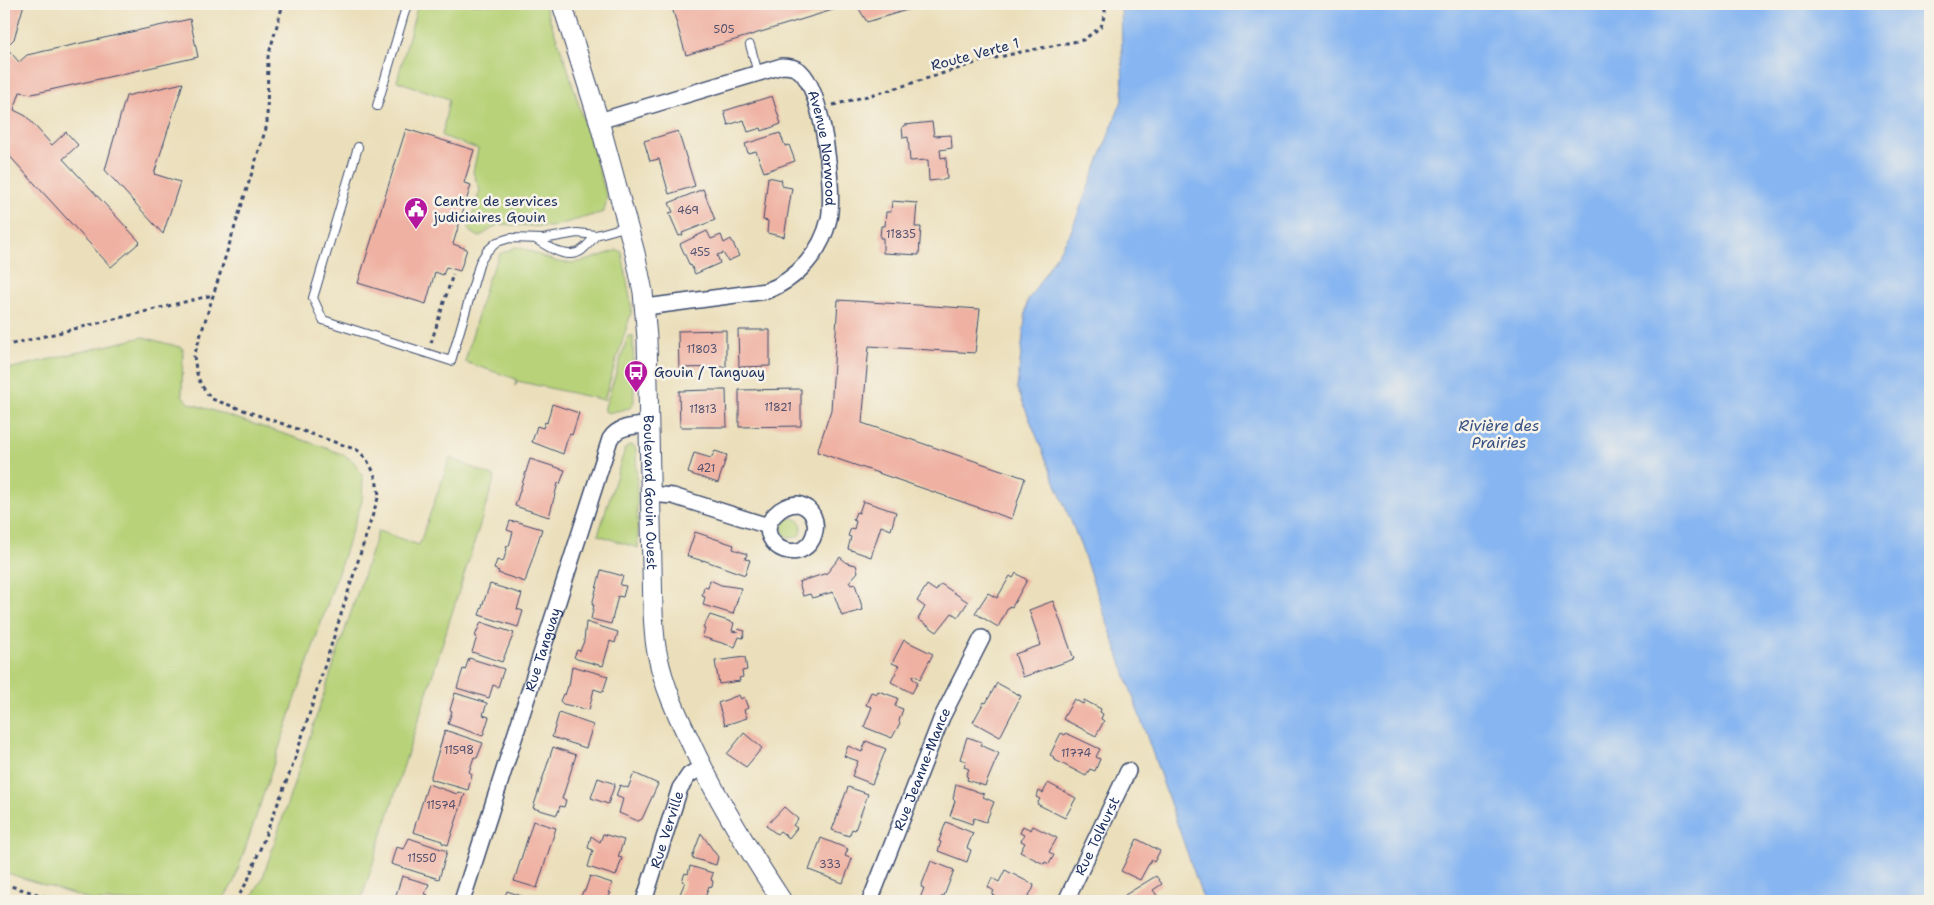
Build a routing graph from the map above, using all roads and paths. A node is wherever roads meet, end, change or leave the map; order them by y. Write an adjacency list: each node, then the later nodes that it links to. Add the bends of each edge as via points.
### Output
1 (283, 4): 15 (path, via 268,57 267,125)
2 (406, 4): 7 (lane)
3 (562, 4): 9 (street, Boulevard Gouin Ouest)
4 (1105, 4): 8 (path, Route Verte 1, via 1106,13 1101,27 1083,40 982,61)
5 (750, 45): 6 (lane)
6 (758, 73): 9 (street, Avenue Norwood); 16 (street, Avenue Norwood, via 790,66 800,71 810,85 822,123 831,182 829,220 822,240 801,270 775,288)
7 (377, 106)
8 (829, 106)
9 (599, 121): 11 (street, Boulevard Gouin Ouest)
10 (358, 147): 18 (lane, via 313,298 323,320)
11 (628, 226): 12 (lane); 16 (street, Boulevard Gouin Ouest)
12 (596, 235): 13 (lane, via 577,233); 13 (lane, via 582,250 569,254 558,252)
13 (536, 239): 18 (lane, via 510,238 487,250 480,262 450,361)
14 (453, 274): 18 (path)
15 (213, 295): 17 (path); 27 (path, via 194,356 200,385 212,399 357,450 367,458 376,476 379,495 294,762 248,880)
16 (646, 307): 19 (street, Boulevard Gouin Ouest)
17 (4, 346)
18 (427, 353)
19 (648, 425): 20 (street, Boulevard Gouin Ouest); 28 (street, Rue Tanguay, via 622,429 610,439)
20 (650, 494): 21 (street, via 673,496); 23 (street, Boulevard Gouin Ouest, via 657,655 675,710)
21 (768, 526)
22 (982, 638): 31 (street, Rue Jeanne-Mance, via 942,718)
23 (702, 767): 29 (street, Rue Verville, via 689,775 680,788); 30 (street, Boulevard Gouin Ouest, via 734,826)
24 (1128, 771): 32 (street, Rue Tolhurst)
25 (4, 884): 26 (path)
26 (60, 901)
27 (236, 901)
28 (462, 901)
29 (644, 901)
30 (782, 901)
31 (870, 901)
32 (1066, 901)

